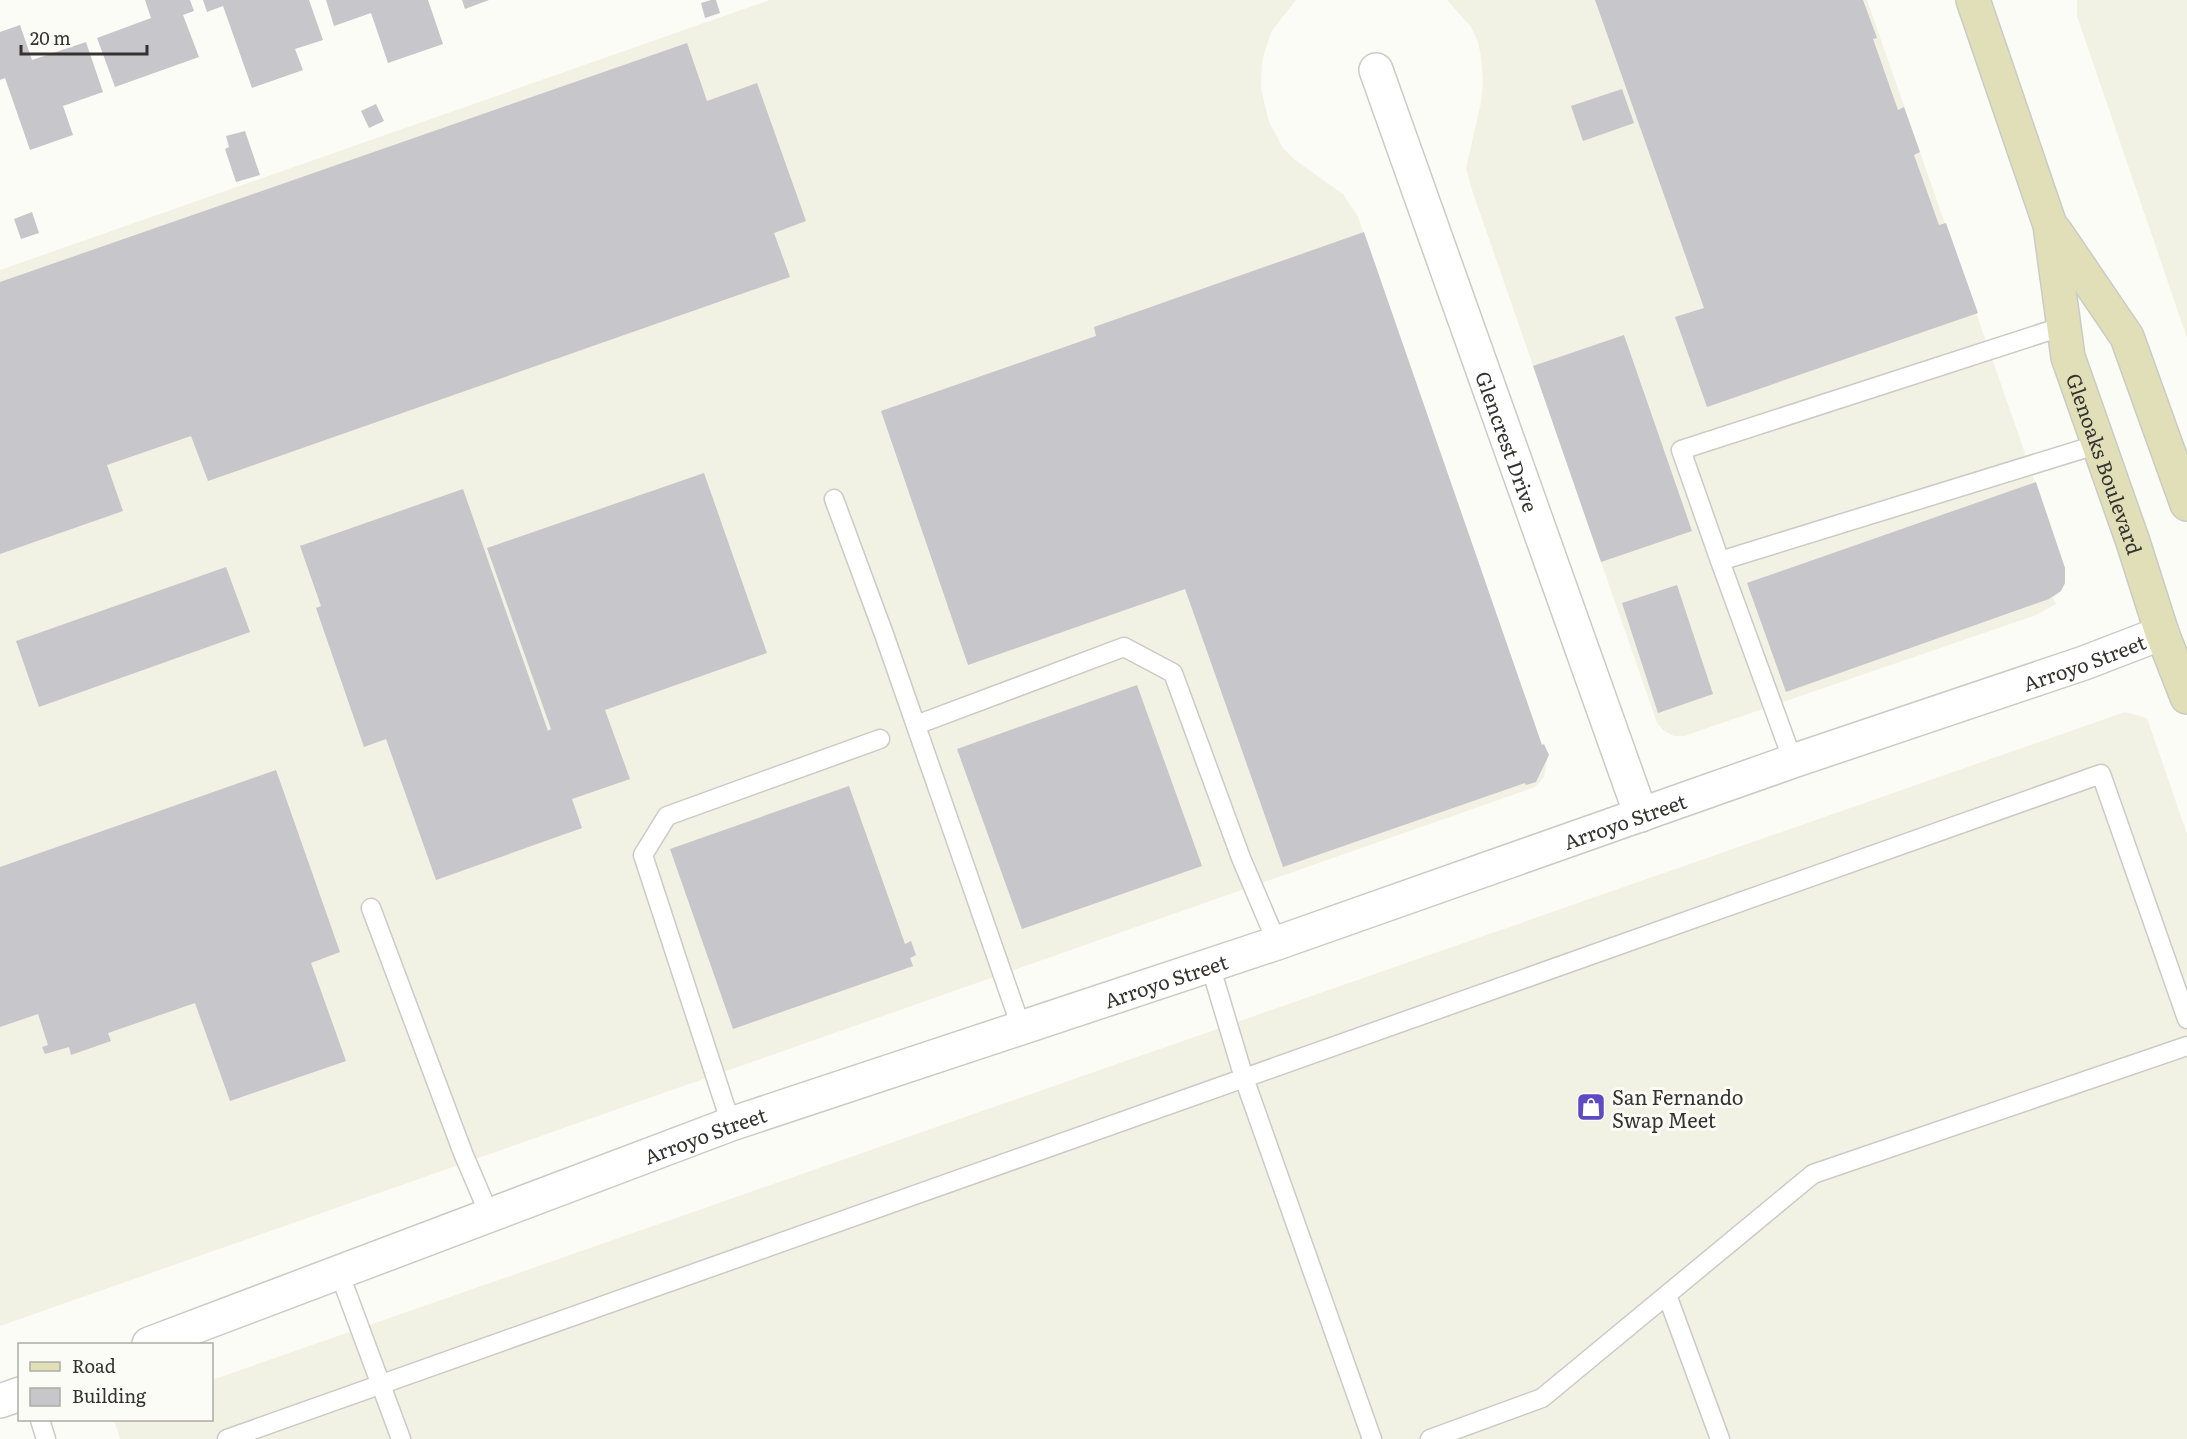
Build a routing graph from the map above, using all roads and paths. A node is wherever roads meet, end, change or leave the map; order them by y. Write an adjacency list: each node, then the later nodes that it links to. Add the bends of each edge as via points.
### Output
1 (1973, 0): 3 (main road, Glenoaks Boulevard)
2 (1376, 70): 14 (street, Glencrest Drive)
3 (2050, 225): 4 (main road, Glenoaks Boulevard); 7 (main road, Glenoaks Boulevard, via 2127,337)
4 (2064, 326): 5 (main road, Glenoaks Boulevard, via 2068,357); 8 (lane, via 1681,450)
5 (2099, 444): 8 (lane); 9 (main road, Glenoaks Boulevard)
6 (834, 500): 11 (lane)
7 (2187, 504)
8 (1720, 561): 13 (lane)
9 (2175, 629): 10 (main road, Glenoaks Boulevard); 13 (street, Arroyo Street)
10 (2187, 697)
11 (916, 724): 16 (lane, via 1124,647 1173,674); 19 (lane)
12 (880, 739): 22 (lane, via 667,816 643,855)
13 (1793, 761): 14 (street, Arroyo Street)
14 (1641, 815): 16 (street, Arroyo Street)
15 (370, 908): 23 (lane)
16 (1277, 943): 17 (street, Arroyo Street)
17 (1210, 966): 19 (street, Arroyo Street); 21 (lane)
18 (2187, 1020): 21 (lane, via 2102,774)
19 (1021, 1027): 22 (street, Arroyo Street)
20 (2187, 1046): 25 (lane, via 1813,1174)
21 (1244, 1078): 27 (lane); 34 (lane)
22 (731, 1124): 23 (street, Arroyo Street)
23 (489, 1214): 24 (street, Arroyo Street)
24 (339, 1272): 26 (street, Arroyo Street); 27 (lane)
25 (1666, 1295): 35 (lane, via 1542,1398); 36 (lane)
26 (152, 1343)
27 (382, 1384): 32 (lane); 33 (lane)
28 (18, 1395): 29 (street)
29 (0, 1401)
30 (41, 1421): 31 (lane)
31 (46, 1439)
32 (227, 1439)
33 (401, 1439)
34 (1372, 1439)
35 (1430, 1439)
36 (1720, 1439)

